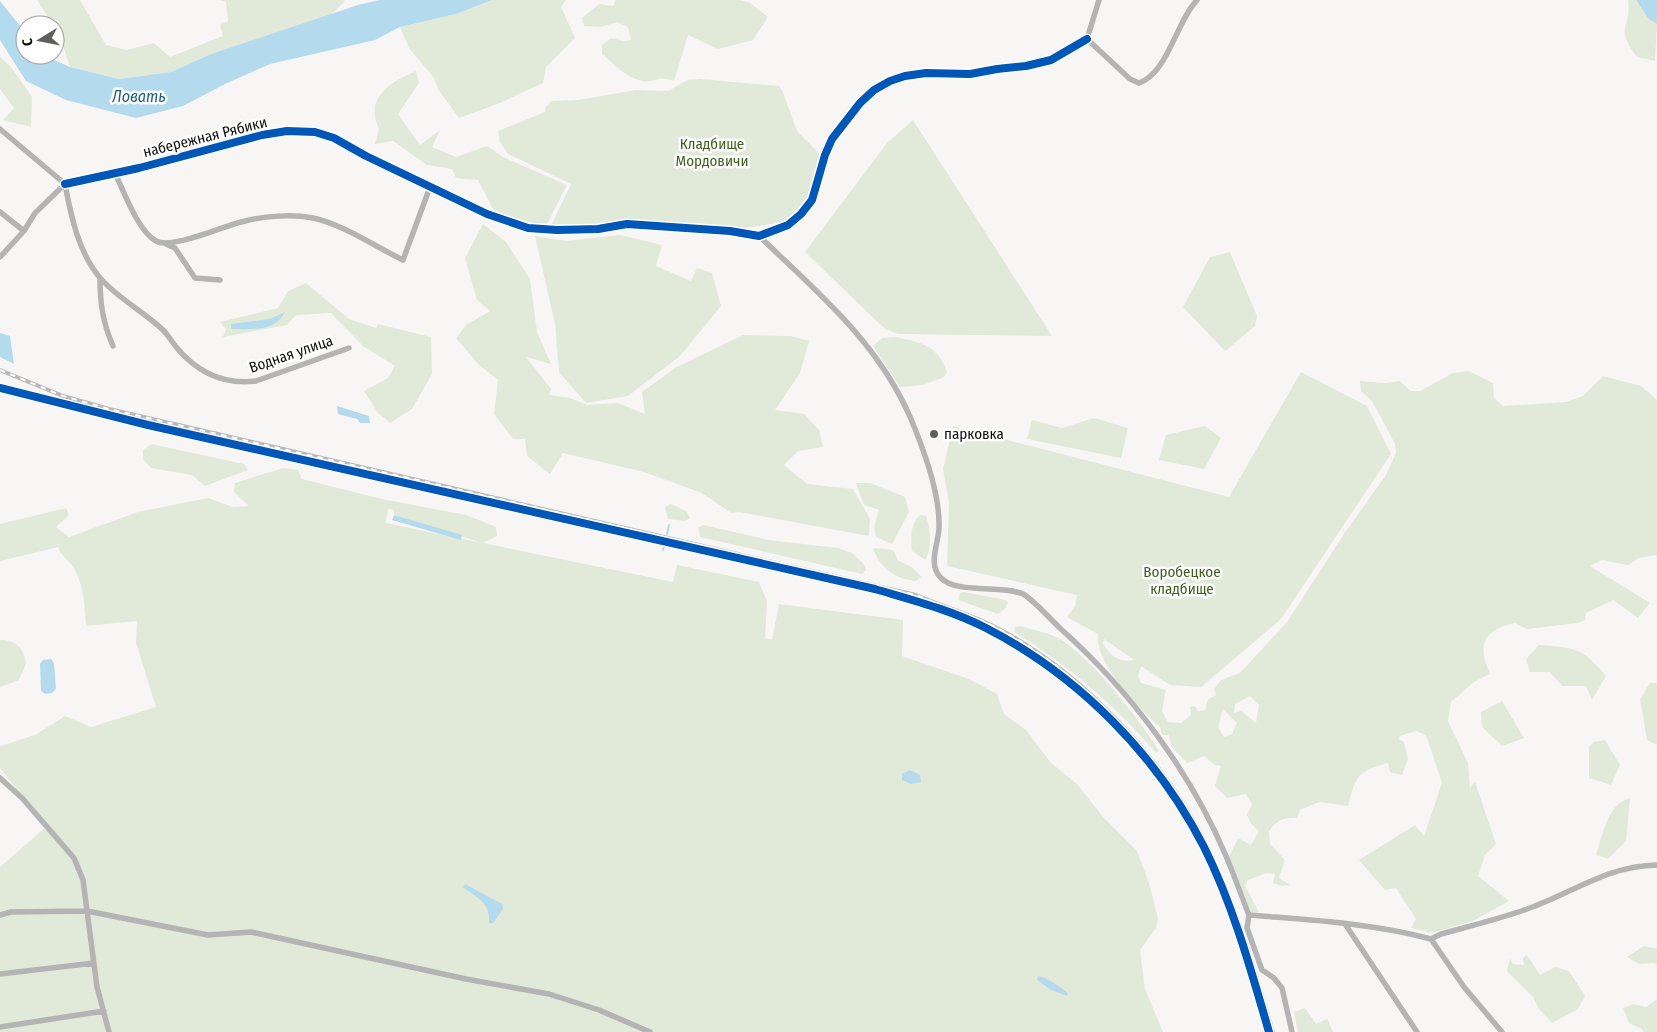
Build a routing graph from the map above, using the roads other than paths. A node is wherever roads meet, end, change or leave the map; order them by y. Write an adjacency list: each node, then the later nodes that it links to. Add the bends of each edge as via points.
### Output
1 (1099, 0): 3 (street)
2 (1197, 0): 3 (street, via 1148,80 1139,83 1130,79)
3 (1086, 39): 10 (street, via 1051,60 1026,66 970,74 926,73 905,76 882,86 860,103 832,139 812,200 801,214 788,225)
4 (0, 129): 6 (street)
5 (115, 173): 6 (street, набережная Рябики); 7 (street, набережная Рябики, via 262,135 287,131 314,132 334,138); 11 (street, via 141,225 150,237)
6 (65, 184): 9 (street, via 35,213); 13 (street, Водная улица, via 79,241)
7 (430, 187): 10 (street, набережная Рябики, via 487,214 528,228 565,230 628,224); 11 (street, via 403,260 332,224 313,218 264,217)
8 (0, 212): 9 (street)
9 (24, 231): 12 (street)
10 (759, 236): 22 (street, via 844,317 888,373 911,419 932,479 940,526 934,565 941,578 952,585 1022,594 1114,682 1156,734 1196,797 1226,855)
11 (166, 244): 14 (street, via 175,248 196,278)
12 (0, 257)
13 (100, 278): 15 (street, Водная улица, via 103,324); 16 (street, Водная улица, via 164,331 192,364 220,379 256,382)
14 (220, 280)
15 (113, 346)
16 (349, 348)
17 (0, 388): 31 (street, via 148,425 875,589 935,607 985,628 1030,654 1084,694 1123,732 1163,780 1204,847 1225,895)
18 (0, 778): 20 (street, via 22,798 74,858 83,880)
19 (1657, 865): 24 (street, via 1615,870 1526,910)
20 (87, 911): 21 (street); 25 (street); 30 (street, via 208,935 250,932 549,994 599,1010)
21 (0, 915)
22 (1248, 915): 23 (street); 32 (street, via 1247,928 1262,970 1282,988)
23 (1346, 924): 24 (street, via 1407,932); 33 (street)
24 (1431, 939): 34 (street, via 1464,988)
25 (94, 963): 26 (street); 27 (street)
26 (0, 974)
27 (104, 1011): 28 (street); 29 (street)
28 (0, 1027)
29 (109, 1032)
30 (650, 1032)
31 (1269, 1032)
32 (1292, 1032)
33 (1417, 1032)
34 (1502, 1032)

